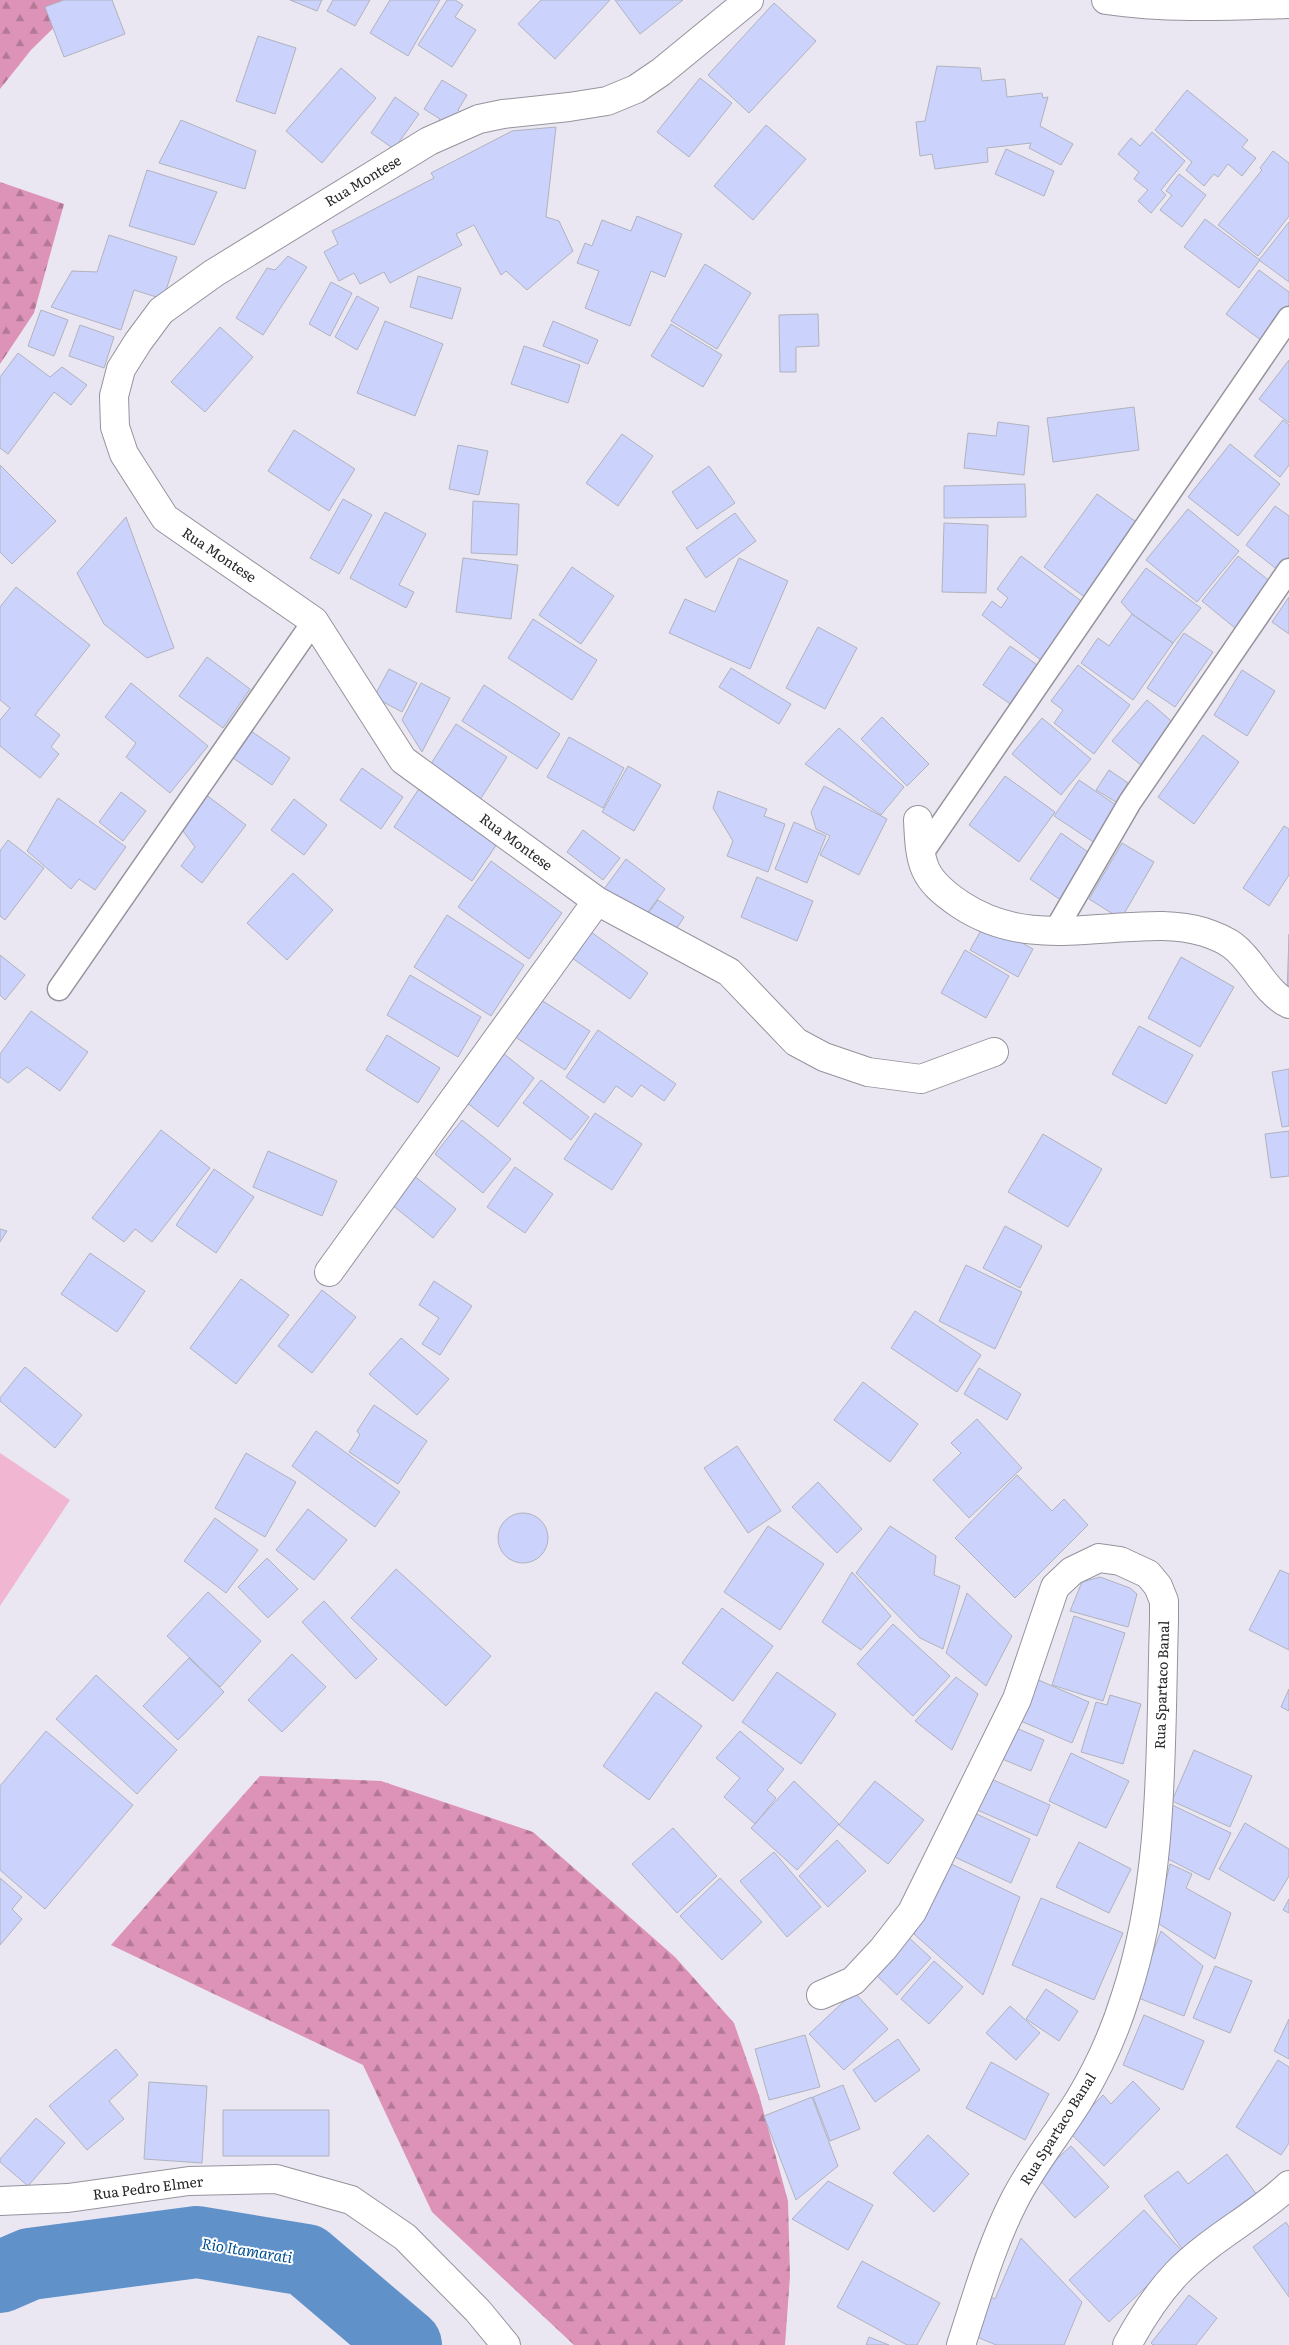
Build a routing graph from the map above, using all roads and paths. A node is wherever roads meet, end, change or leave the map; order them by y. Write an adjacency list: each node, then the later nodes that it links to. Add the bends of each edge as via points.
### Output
1 (749, 0): 6 (street, Rua Montese, via 636,89 607,101 480,119 429,141 214,273 161,311 138,342 121,369 114,396 115,426 124,454 165,518)
2 (1106, 0): 3 (street, via 1196,7)
3 (1289, 4)
4 (1289, 318): 8 (lane)
5 (1289, 570): 10 (lane, via 1130,802)
6 (314, 621): 9 (street, Rua Montese, via 403,760); 11 (lane)
7 (918, 820): 8 (street)
8 (920, 856): 10 (street, via 925,872 943,893 976,915 1017,930)
9 (597, 901): 13 (street, Rua Montese, via 729,972 796,1042 824,1057 868,1072 921,1079); 14 (street)
10 (1055, 931): 12 (street, via 1143,924 1204,932 1231,944 1271,990)
11 (59, 989)
12 (1289, 1004)
13 (994, 1052)
14 (329, 1272)
15 (821, 1995): 19 (street, Rua Spartaco Banal, via 853,1980 912,1912 1017,1699 1055,1587 1072,1572 1099,1558 1120,1561 1148,1574 1158,1586 1164,1602 1164,1622 1156,1833 1140,1944 1126,1996 1107,2045 1079,2100 1014,2200 990,2256)
16 (1289, 2185): 20 (street, via 1178,2272 1153,2302)
17 (0, 2201): 18 (street, Rua Pedro Elmer, via 68,2198 189,2180 276,2179 351,2200 405,2237 478,2311)
18 (506, 2345)
19 (961, 2345)
20 (1126, 2345)

